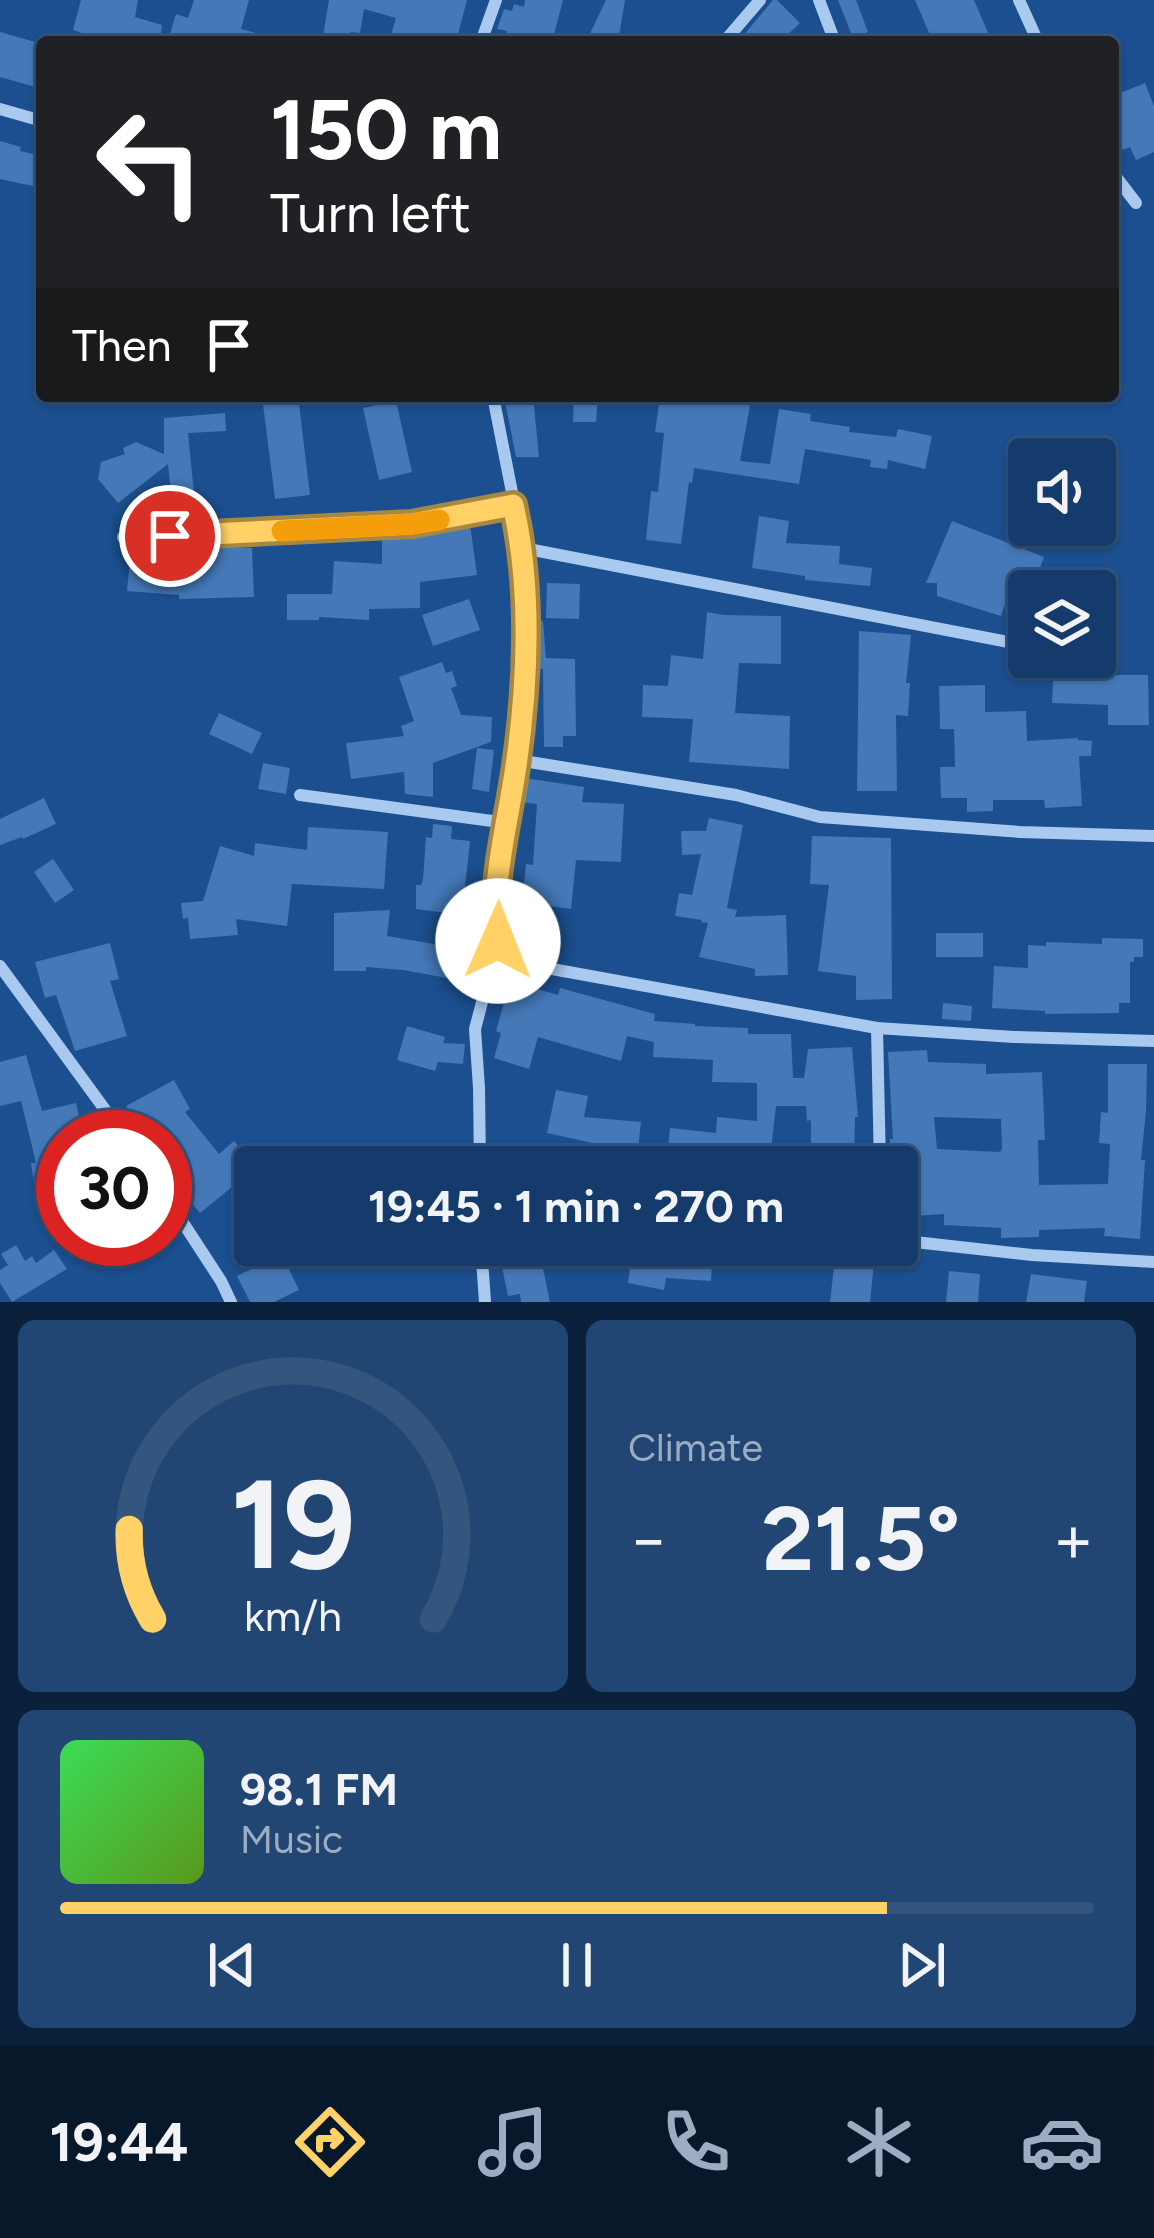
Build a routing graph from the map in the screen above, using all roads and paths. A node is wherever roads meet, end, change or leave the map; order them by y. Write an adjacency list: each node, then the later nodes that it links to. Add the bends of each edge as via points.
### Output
1 (496, 0): 5 (street)
2 (760, 0): 6 (street)
3 (818, 0): 7 (street)
4 (1019, 0): 8 (street)
5 (483, 36)
6 (729, 36)
7 (833, 36)
8 (1035, 36)
9 (0, 109): 10 (street)
10 (36, 119)
11 (1119, 180): 12 (street)
12 (1136, 203)
13 (495, 402): 14 (street)
14 (513, 505): 15 (street, via 412,524); 16 (street)
15 (123, 537)
16 (523, 548): 17 (street); 18 (street)
17 (1008, 642)
18 (517, 760): 20 (street); 21 (street, via 736,795 820,818)
19 (300, 795): 20 (street)
20 (507, 823): 22 (street, via 494,914)
21 (1154, 836)
22 (498, 941): 24 (street, via 530,965); 27 (street, via 475,1029)
23 (0, 966): 26 (street)
24 (877, 1028): 25 (street); 28 (street)
25 (1154, 1041)
26 (105, 1110)
27 (480, 1146)
28 (880, 1146)
29 (192, 1236): 33 (street)
30 (918, 1242): 31 (street)
31 (1154, 1262)
32 (483, 1266): 34 (street)
33 (231, 1302)
34 (484, 1302)

